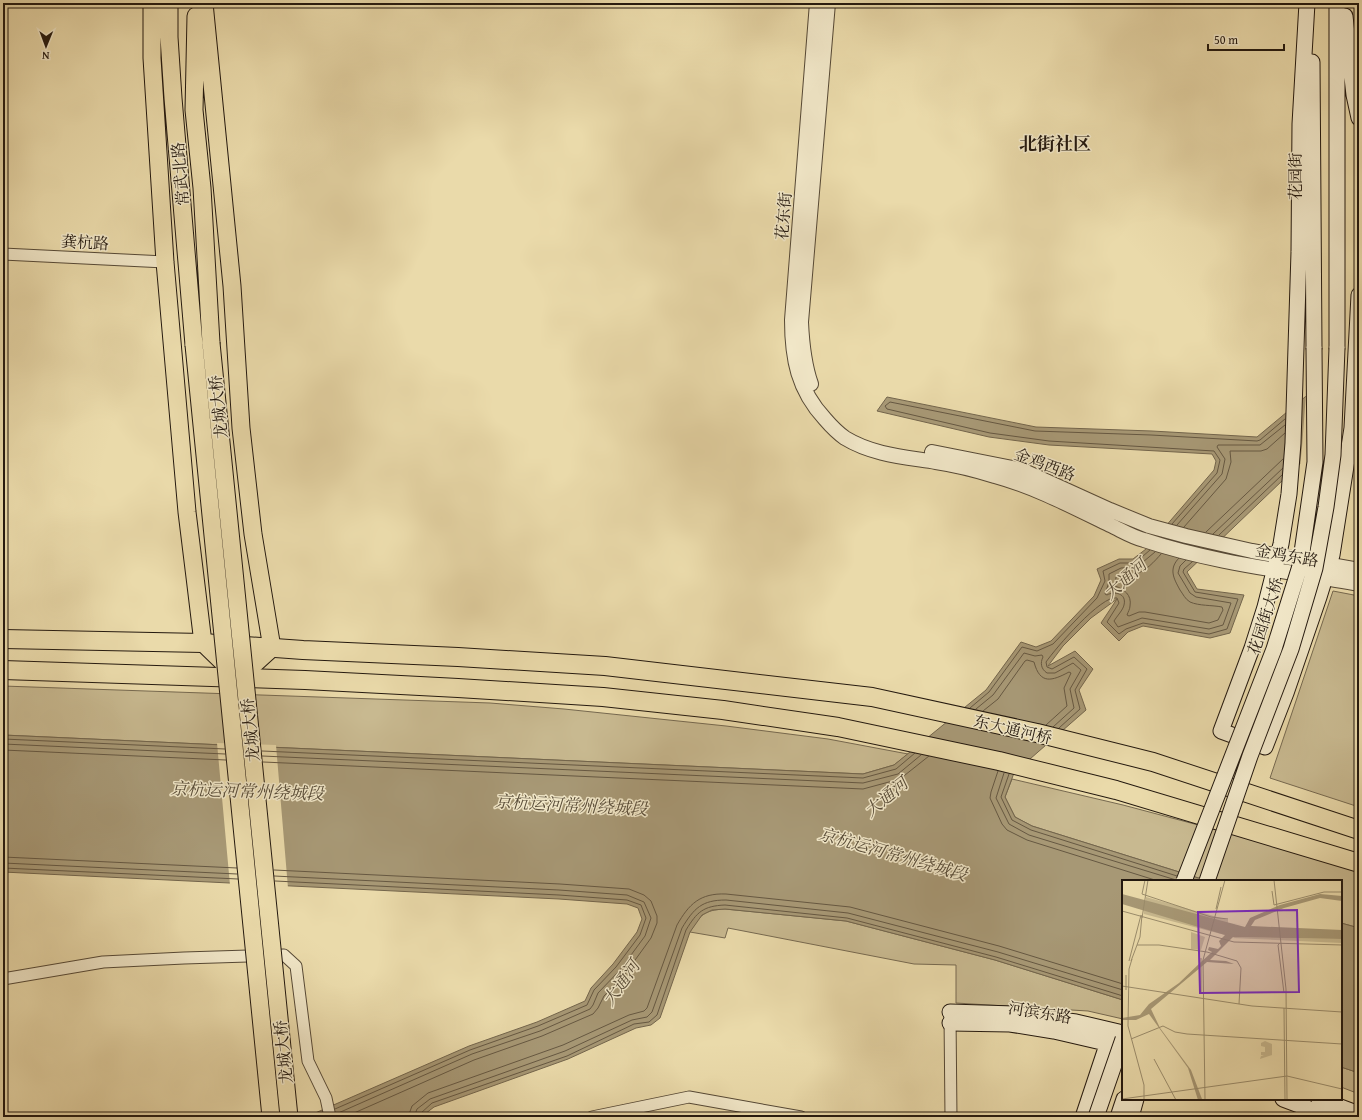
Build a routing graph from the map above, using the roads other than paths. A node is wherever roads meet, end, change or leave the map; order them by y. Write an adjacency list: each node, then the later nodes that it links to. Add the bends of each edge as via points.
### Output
1 (153, 3): 11 (street); 14 (main road, via 152,58)
2 (169, 3): 11 (main road, 常武北路)
3 (196, 3): 16 (main road, 常武北路, via 194,110 202,188)
4 (204, 3): 28 (main road, via 232,286 241,428 253,534)
5 (817, 3): 19 (street, 花东街, via 792,344 803,388 817,410)
6 (828, 3): 19 (street, 花东街, via 802,345 811,383)
7 (1307, 3): 22 (main road, via 1300,117 1294,401 1289,494)
8 (1312, 3): 18 (main road, 花园街)
9 (1337, 3): 34 (main road, 花园街大桥, bridge, via 1337,348 1333,455 1326,507 1315,568 1292,649 1250,756)
10 (1343, 3): 12 (main road)
11 (169, 37): 17 (main road, 常武北路)
12 (1359, 118)
13 (3, 254): 14 (street, 龚杭路)
14 (165, 262): 27 (main road, via 187,512)
15 (1359, 295): 24 (main road, via 1352,428 1339,515)
16 (211, 343): 45 (main road, 龙城大桥, bridge)
17 (194, 345): 44 (main road, 龙城大桥, bridge)
18 (1314, 348): 33 (main road, 花园街大桥, bridge, via 1315,462 1300,566 1274,649)
19 (832, 420): 20 (street, 金鸡西路, via 859,436 886,445 1022,470 1149,526); 21 (street, 金鸡西路, via 844,437 864,447 888,455 945,464 1023,485 1142,540)
20 (1220, 544): 22 (street, 金鸡东路)
21 (1210, 557): 22 (street, 金鸡东路)
22 (1276, 563): 24 (street, 金鸡东路); 24 (main road, via 1252,648 1221,731 1265,747)
23 (1359, 570): 24 (street, 金鸡东路)
24 (1327, 571): 25 (street, 金鸡东路)
25 (1359, 584)
26 (3, 639): 27 (highway, 东大通河桥)
27 (203, 643): 28 (highway, 东大通河桥); 30 (main road)
28 (272, 648): 30 (main road); 31 (highway, 东大通河桥, via 605,666 872,697 1037,733 1153,762)
29 (3, 670): 30 (highway)
30 (239, 678): 32 (highway, via 450,687 603,697 723,710 838,727 999,760 1116,790)
31 (1359, 830)
32 (1359, 863)
33 (1184, 880)
34 (1207, 880)
35 (3, 979): 46 (street, via 103,962 284,955 296,966 308,1061 326,1098)
36 (950, 1017): 37 (main road, 河滨东路, via 1014,1014 1076,1022); 49 (street)
37 (1116, 1036): 38 (main road, 河滨东路); 50 (main road); 51 (main road, bridge)
38 (1122, 1045)
39 (1124, 1100): 52 (main road)
40 (1136, 1100): 53 (main road)
41 (1286, 1100): 54 (main road)
42 (1322, 1100): 43 (main road)
43 (1359, 1114)
44 (271, 1117)
45 (289, 1117)
46 (330, 1117)
47 (592, 1117): 48 (street, via 689,1097)
48 (801, 1117)
49 (951, 1117)
50 (1083, 1117)
51 (1096, 1117)
52 (1118, 1117)
53 (1131, 1117)
54 (1331, 1117)

